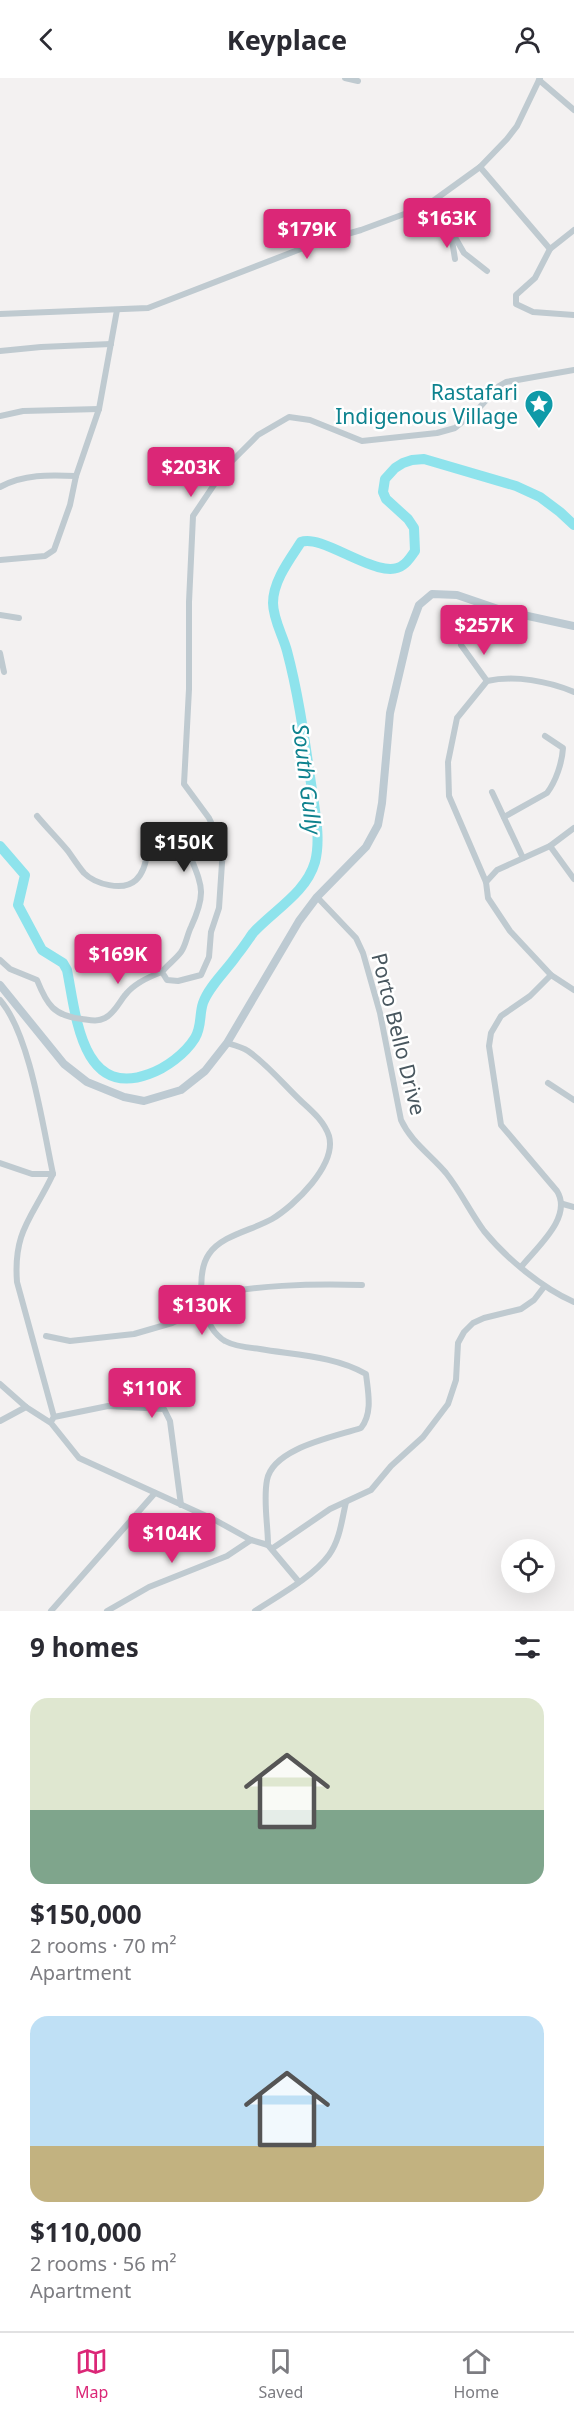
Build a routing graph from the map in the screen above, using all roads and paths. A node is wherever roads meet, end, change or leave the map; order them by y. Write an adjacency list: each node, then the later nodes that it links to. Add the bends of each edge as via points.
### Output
1 (345, 78): 3 (street)
2 (539, 79): 4 (street); 5 (street, via 517,126)
3 (358, 81)
4 (574, 110)
5 (480, 166): 6 (street); 9 (street)
6 (426, 206): 8 (street, via 448,225); 12 (street, via 316,243 148,308)
7 (574, 230): 9 (street)
8 (451, 233): 10 (street); 11 (street, via 464,253)
9 (550, 249): 14 (street, via 535,278 516,296 516,304 533,312)
10 (455, 259)
11 (487, 271)
12 (117, 310): 13 (street); 15 (street)
13 (0, 314)
14 (574, 315)
15 (111, 344): 16 (street); 18 (street)
16 (0, 351)
17 (574, 370): 42 (street, via 506,381 455,428 437,433 362,441 309,420 289,417 258,435 226,467 193,516 184,784 209,818 223,848 219,908 211,932 209,957 201,975 177,981 166,980)
18 (99, 410): 19 (street, via 23,411); 20 (street)
19 (0, 416)
20 (76, 476): 21 (street, via 39,476 13,480); 22 (street, via 54,550 45,556)
21 (0, 487)
22 (0, 560)
23 (0, 615): 24 (street)
24 (19, 618)
25 (574, 626): 40 (main road, via 501,610 457,595 432,594 419,605 390,713 378,825 366,847)
26 (461, 645): 29 (street)
27 (0, 653): 28 (street)
28 (4, 672)
29 (487, 681): 30 (street, via 530,680); 39 (street, via 457,717 448,762 449,796)
30 (574, 692)
31 (545, 736): 34 (street, via 563,748 551,788)
32 (492, 792): 34 (street)
33 (37, 816): 42 (street, via 84,873 104,884 135,882 142,872 151,838 158,831 169,830 185,843 199,877 201,901 182,951)
34 (504, 817): 37 (street)
35 (574, 828): 36 (street)
36 (550, 846): 37 (street); 38 (street)
37 (523, 858): 39 (street, via 492,873)
38 (574, 879)
39 (486, 882): 43 (street, via 488,898 510,931)
40 (317, 897): 47 (main road); 54 (street, Porto Bello Drive, via 356,938 363,953 407,1132 462,1193 485,1232)
41 (0, 960): 42 (street, via 10,969 37,980 55,1011 68,1018 95,1021 112,1013 133,987)
42 (162, 972)
43 (551, 975): 45 (street); 52 (street, via 501,1016 491,1033 489,1047 501,1125 557,1191)
44 (0, 985): 47 (main road, via 64,1064 87,1082 124,1097 144,1101 181,1090 205,1071)
45 (574, 990)
46 (0, 1000): 51 (street, via 8,1008 25,1051)
47 (227, 1042): 57 (street, via 247,1050 269,1070 325,1126 330,1140 316,1177 296,1202 271,1219 224,1241 210,1253 202,1269)
48 (548, 1083): 49 (street)
49 (574, 1100)
50 (0, 1163): 51 (street, via 32,1174)
51 (53, 1174): 63 (street, via 27,1219 15,1260 17,1282)
52 (562, 1204): 53 (street); 54 (street, via 560,1218)
53 (574, 1207)
54 (521, 1268): 56 (street, Porto Bello Drive)
55 (362, 1285): 57 (street, via 255,1286)
56 (544, 1287): 58 (street, Porto Bello Drive); 66 (street, via 521,1309 484,1318 464,1332 458,1343 456,1380 448,1404 371,1490)
57 (203, 1295): 59 (street)
58 (574, 1302)
59 (204, 1308): 60 (street, via 134,1335 70,1341); 69 (street, via 211,1328 225,1341 327,1360 366,1374 369,1411 361,1428 285,1454 269,1473 266,1490)
60 (46, 1335)
61 (0, 1384): 62 (street)
62 (26, 1407): 63 (street); 64 (street)
63 (52, 1420): 65 (street, via 79,1458); 67 (street, via 108,1406 164,1409 170,1421)
64 (0, 1421)
65 (154, 1493): 67 (street); 71 (street)
66 (346, 1502): 69 (street); 70 (street, via 328,1556)
67 (181, 1505): 68 (street)
68 (251, 1540): 69 (street); 72 (street, via 226,1556 149,1587)
69 (271, 1547): 70 (street)
70 (298, 1582): 73 (street)
71 (51, 1611)
72 (107, 1611)
73 (255, 1611)

